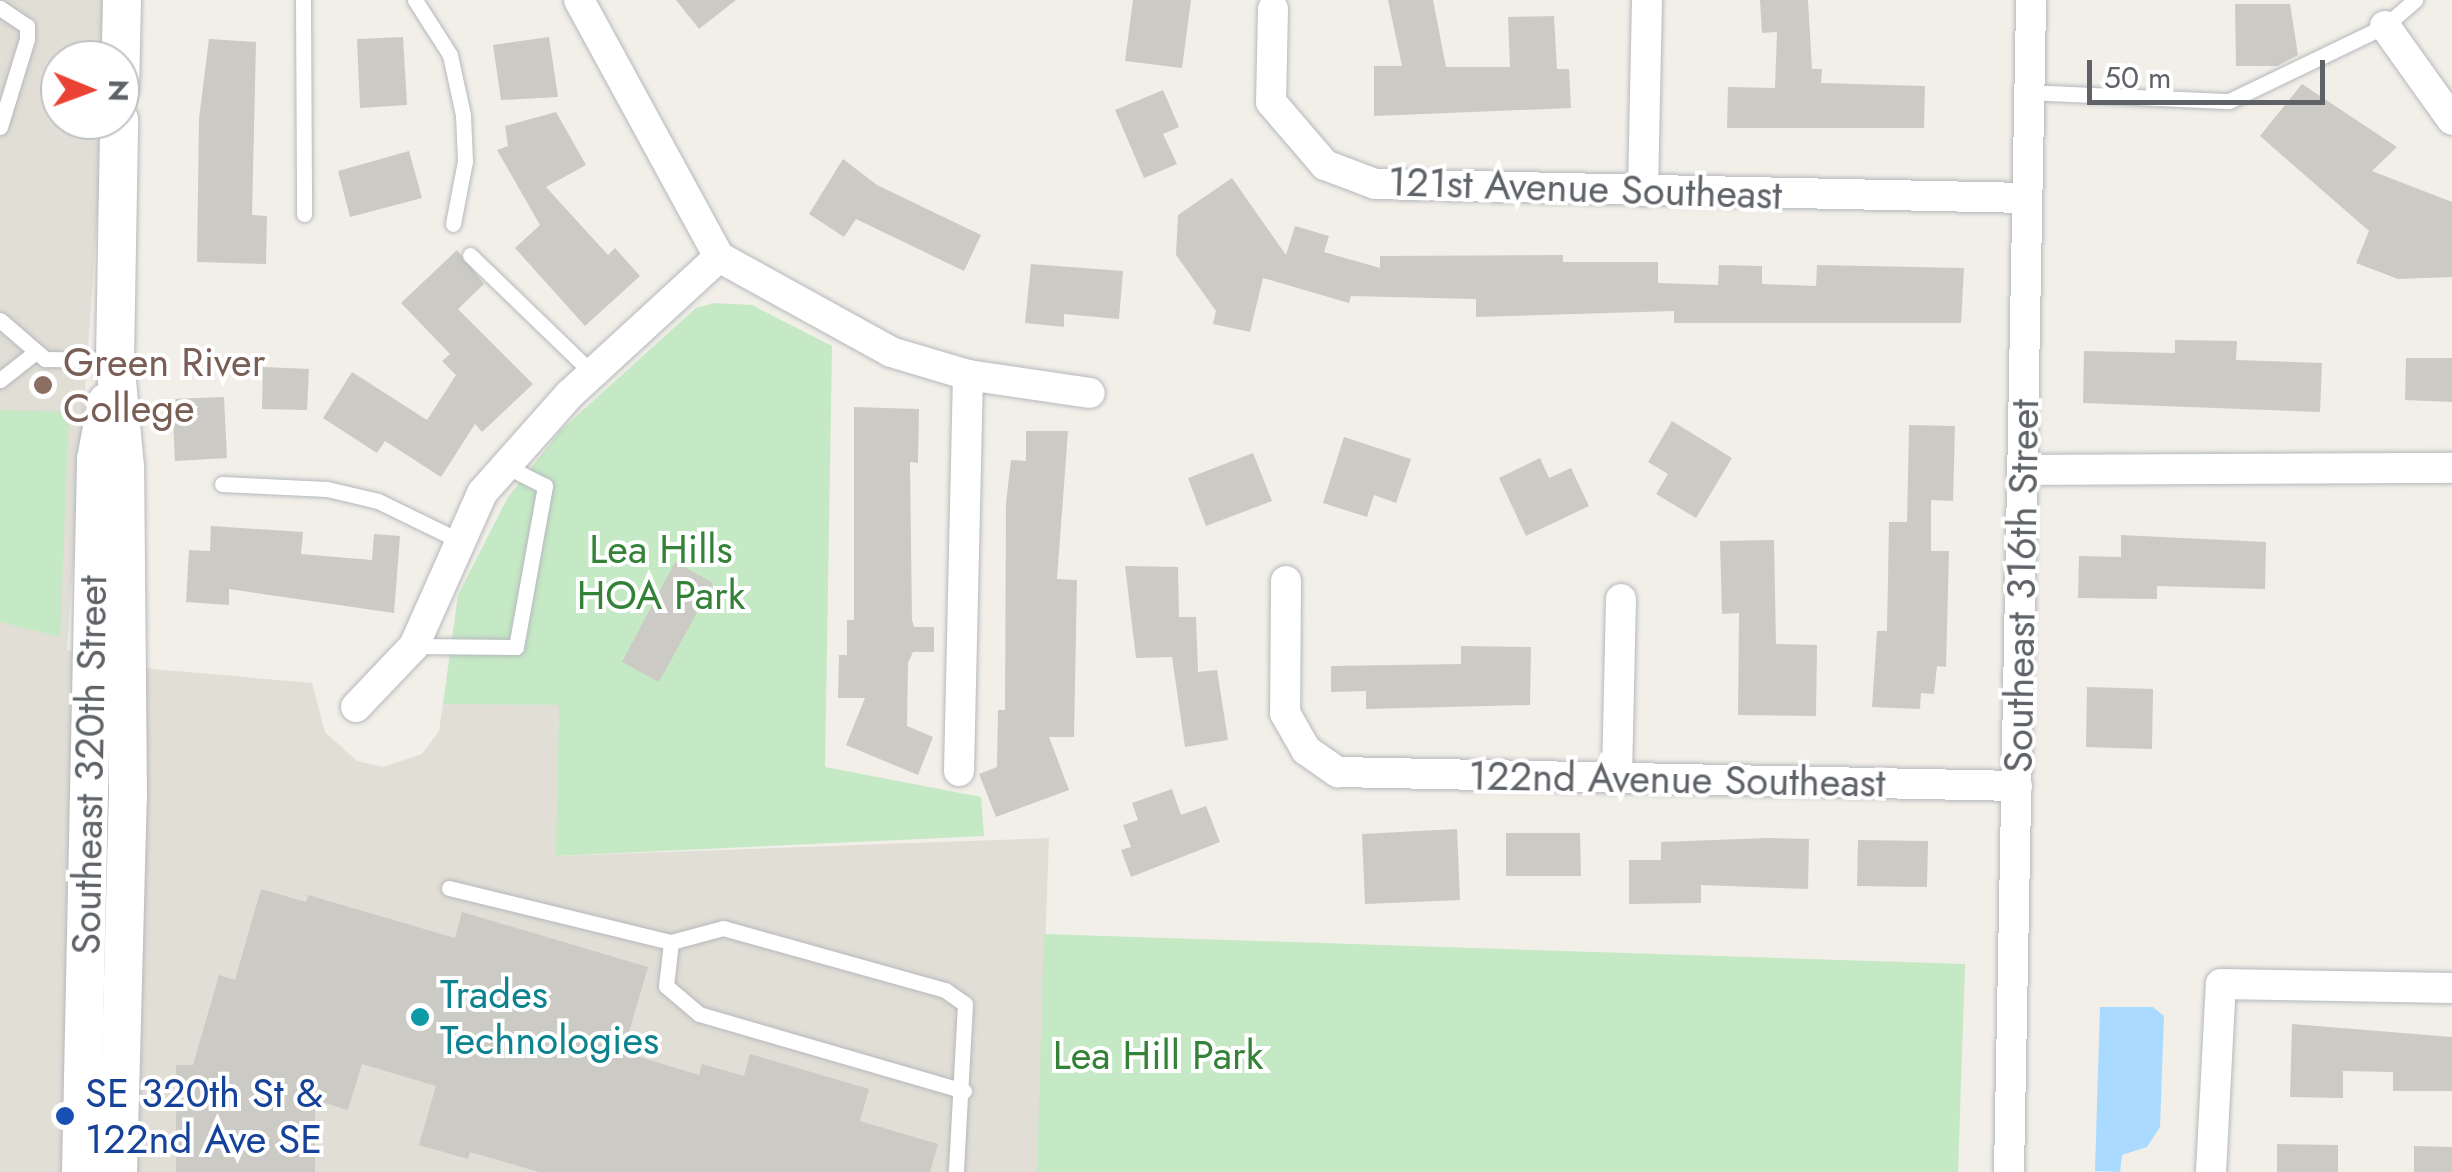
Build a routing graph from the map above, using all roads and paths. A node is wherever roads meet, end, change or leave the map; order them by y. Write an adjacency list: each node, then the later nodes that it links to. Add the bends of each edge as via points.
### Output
1 (122, 0): 11 (street)
2 (303, 0): 18 (lane)
3 (415, 0): 19 (lane, via 450,55 463,114 465,162)
4 (579, 0): 21 (street)
5 (1647, 0): 16 (street)
6 (2031, 0): 12 (street, Southeast 316th Street)
7 (2414, 0): 10 (lane)
8 (0, 8): 14 (lane, via 27,26 27,39)
9 (1273, 9): 16 (street, 121st Avenue Southeast, via 1271,102 1325,165 1375,184)
10 (2385, 26): 12 (lane, via 2228,101); 13 (street)
11 (121, 40)
12 (2028, 92): 17 (street, Southeast 316th Street)
13 (2452, 120)
14 (0, 127)
15 (119, 140): 24 (street, Southeast 320th Street)
16 (1643, 192): 17 (street, 121st Avenue Southeast)
17 (2025, 198): 31 (street, Southeast 316th Street)
18 (304, 214)
19 (453, 224)
20 (470, 254): 25 (lane)
21 (719, 257): 25 (street); 26 (street, via 891,352)
22 (0, 320): 23 (lane)
23 (33, 354): 24 (lane); 27 (lane)
24 (114, 360): 45 (street, Southeast 320th Street, via 96,459); 46 (street, Southeast 320th Street, via 125,467 128,797)
25 (592, 373): 29 (street)
26 (968, 375): 28 (street); 38 (street)
27 (0, 380)
28 (1090, 394)
29 (506, 466): 33 (street); 36 (lane, via 545,486 516,647)
30 (2452, 468): 31 (street)
31 (2026, 470): 40 (street, Southeast 316th Street)
32 (222, 484): 33 (lane, via 327,489 378,501)
33 (458, 540): 36 (street)
34 (1286, 580): 39 (street, 122nd Avenue Southeast, via 1286,713 1306,750 1338,772)
35 (1621, 598): 39 (street)
36 (414, 646): 37 (street)
37 (356, 707)
38 (959, 771)
39 (1618, 776): 40 (street, 122nd Avenue Southeast)
40 (2017, 786): 48 (street, Southeast 316th Street)
41 (449, 888): 42 (lane)
42 (671, 942): 44 (lane, via 666,986 699,1014); 44 (lane, via 723,928 945,990 965,1004)
43 (2452, 988): 49 (street, via 2221,984)
44 (964, 1092): 47 (lane)
45 (81, 1172)
46 (118, 1172)
47 (956, 1172)
48 (2009, 1172)
49 (2212, 1172)

